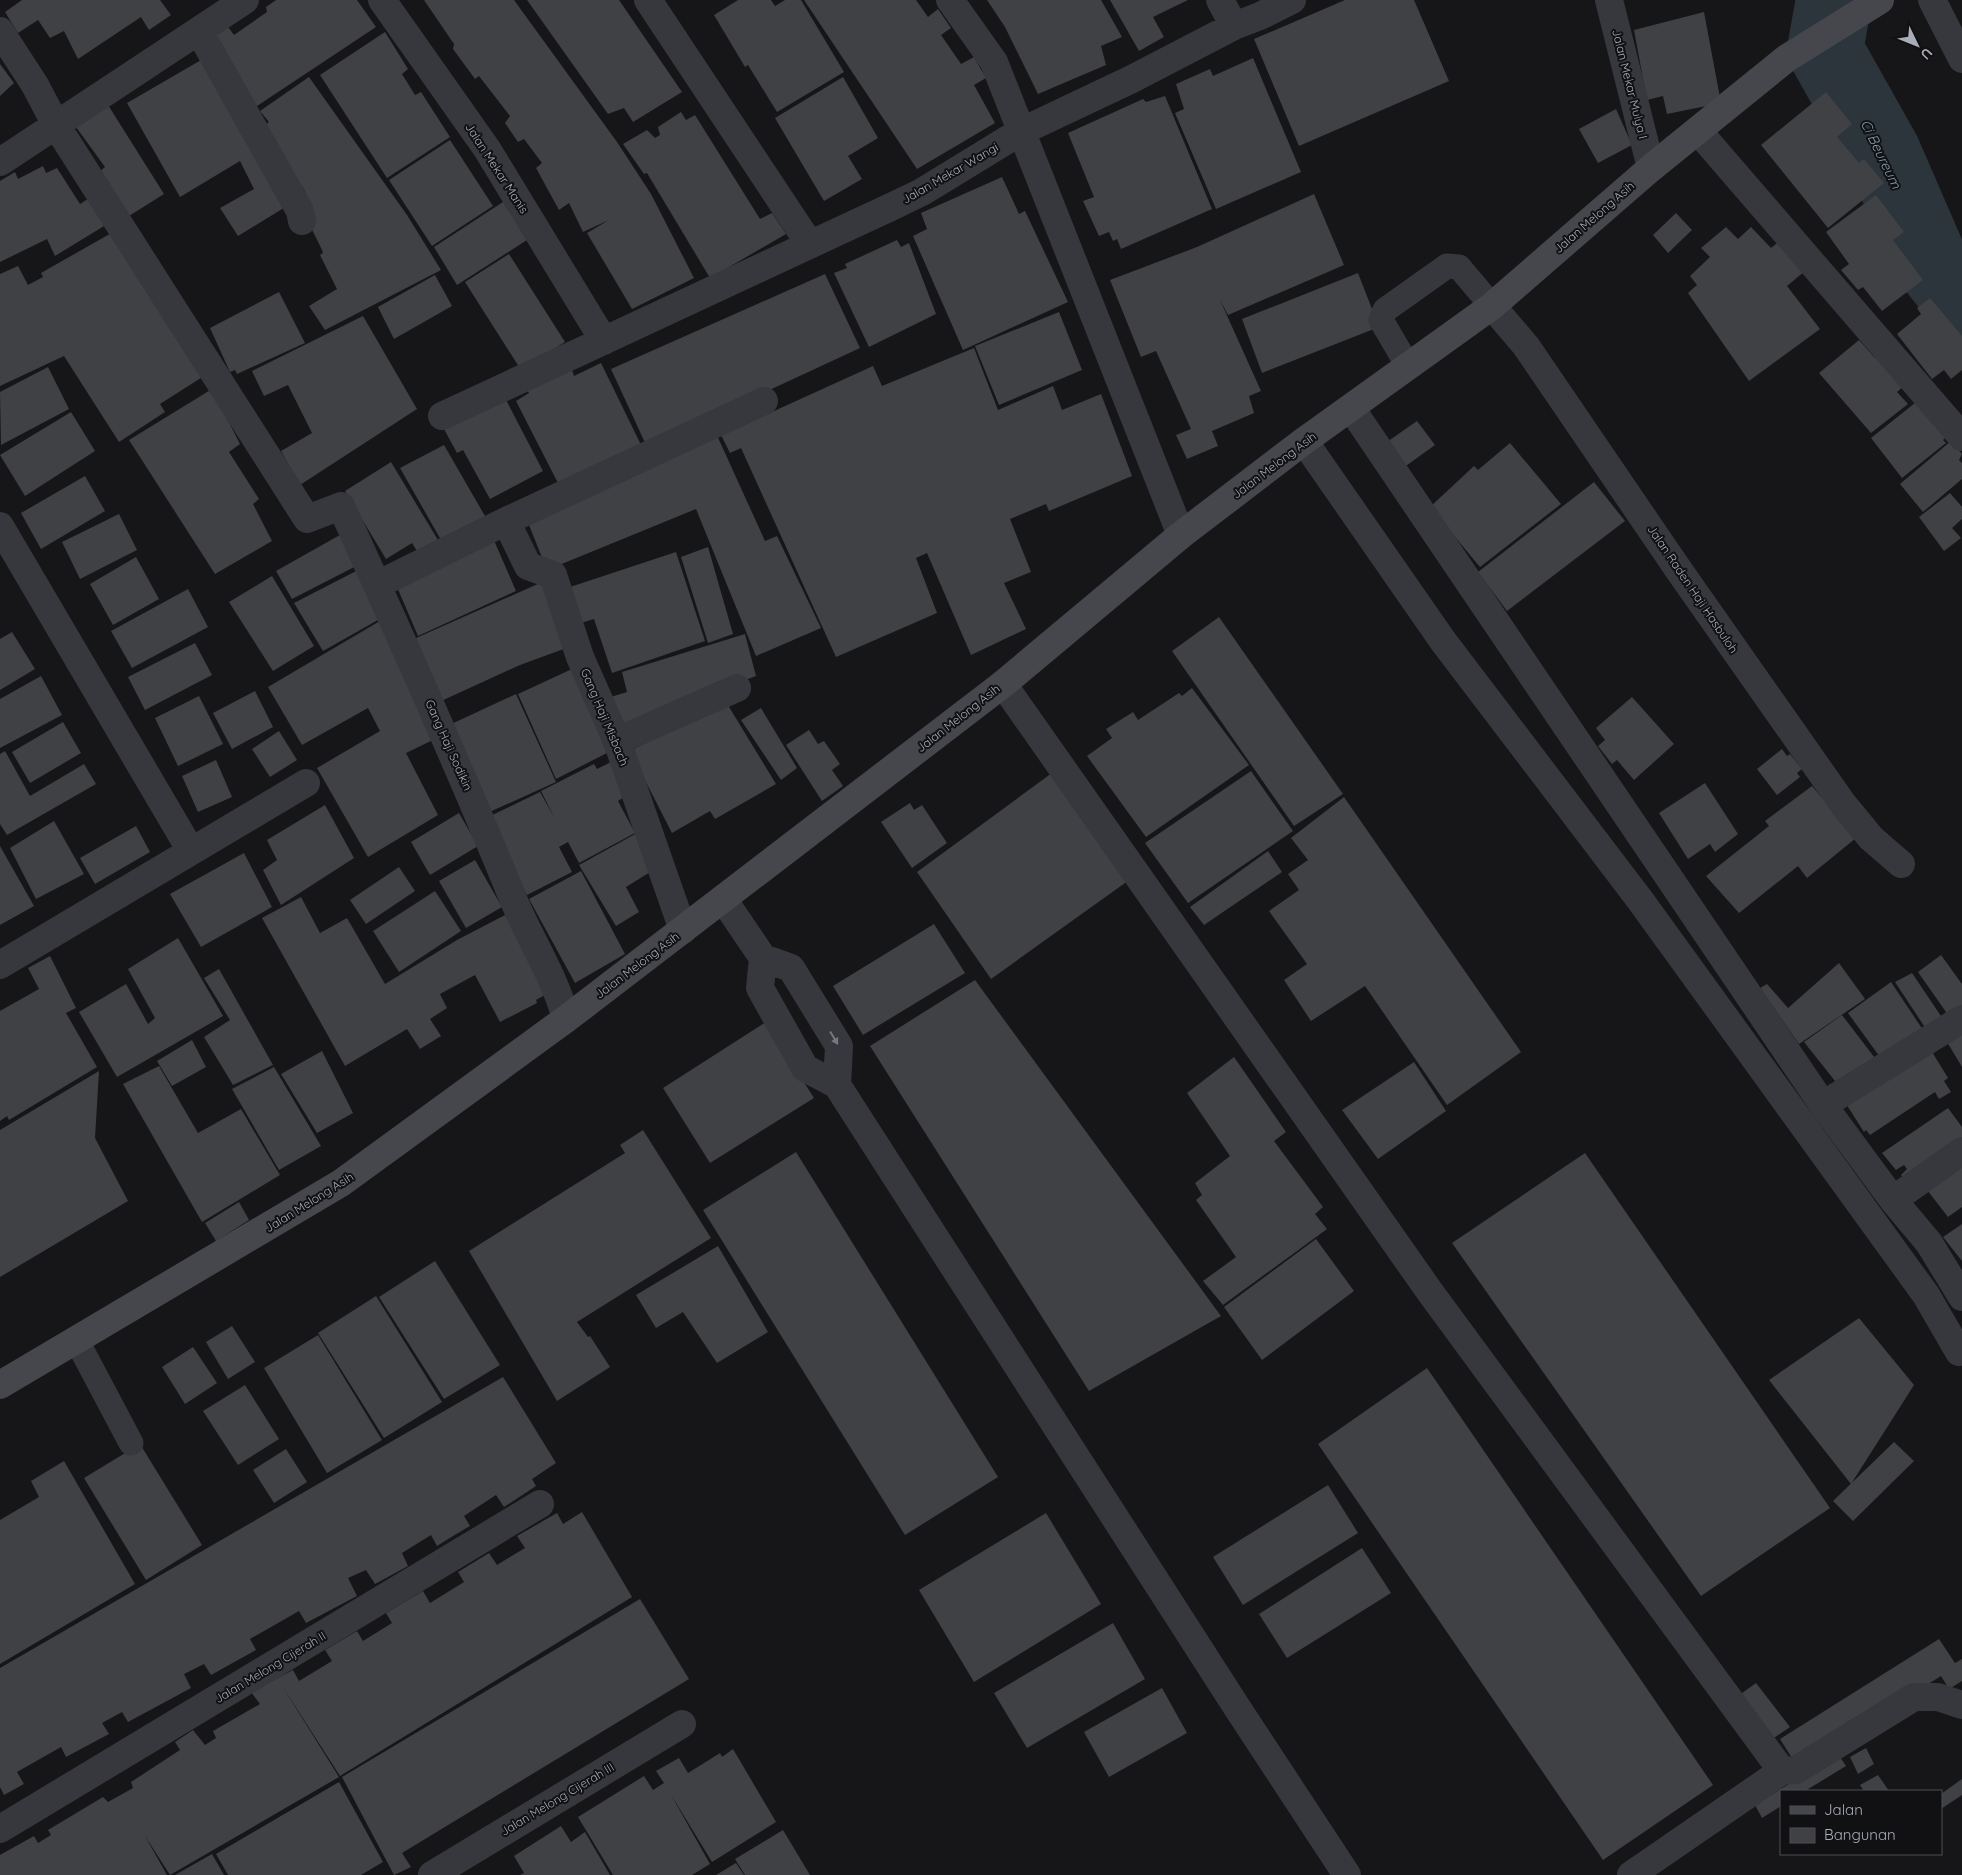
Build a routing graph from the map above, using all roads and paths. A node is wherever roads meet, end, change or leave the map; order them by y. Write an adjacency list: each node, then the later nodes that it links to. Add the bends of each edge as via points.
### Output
1 (245, 0): 12 (street)
2 (382, 0): 22 (street, Jalan Mekar Manis, via 487,149)
3 (648, 0): 20 (street)
4 (950, 0): 16 (street, via 994,62)
5 (1220, 0): 10 (street)
6 (1292, 0): 10 (street, Jalan Mekar Wangi)
7 (1609, 0): 18 (street, Jalan Mekar Mulya I)
8 (1932, 0): 13 (street)
9 (1873, 4): 15 (main road, Jalan Melong Asih, via 1787,58)
10 (1234, 26): 16 (street, Jalan Mekar Wangi, via 1141,75)
11 (0, 31): 14 (street)
12 (199, 31): 14 (street); 19 (street, via 300,211)
13 (1962, 59)
14 (56, 125): 17 (street); 32 (street, Gang Haji Sodikin, via 307,519 341,506)
15 (1698, 131): 18 (main road, Jalan Melong Asih); 27 (street)
16 (1020, 132): 20 (street, Jalan Mekar Wangi, via 922,192); 31 (street)
17 (0, 162)
18 (1651, 168): 21 (main road, Jalan Melong Asih)
19 (302, 221)
20 (808, 243): 22 (street, Jalan Mekar Wangi)
21 (1492, 306): 23 (main road, Jalan Melong Asih); 23 (lane, via 1459,267 1447,266 1385,310 1382,320); 38 (street, Jalan Raden Haji Hasbuloh, via 1526,346 1843,804 1871,838)
22 (604, 341): 26 (street, Jalan Mekar Wangi)
23 (1408, 366): 25 (main road, Jalan Melong Asih)
24 (764, 401): 29 (street)
25 (1351, 408): 28 (main road, Jalan Melong Asih); 46 (street)
26 (442, 416)
27 (1962, 437)
28 (1304, 442): 31 (main road, Jalan Melong Asih); 51 (street, via 1443,641 1640,900 1926,1295)
29 (506, 522): 32 (street); 35 (street, Gang Haji Misbach, via 528,566 553,575 580,657)
30 (0, 526): 37 (street)
31 (1181, 535): 33 (main road, Jalan Melong Asih)
32 (377, 585): 43 (street, Gang Haji Sodikin, via 487,832 515,904 560,994)
33 (1003, 684): 39 (main road, Jalan Melong Asih); 57 (street, via 1430,1292)
34 (737, 688): 35 (street)
35 (617, 741): 40 (street, Gang Haji Misbach)
36 (306, 782): 37 (street)
37 (191, 851): 42 (street)
38 (1901, 864)
39 (723, 899): 40 (main road, Jalan Melong Asih); 41 (street)
40 (683, 930): 43 (main road, Jalan Melong Asih)
41 (763, 958): 45 (street, via 760,988 805,1068); 45 (street, one-way to 45, via 791,968 839,1046)
42 (0, 965)
43 (566, 1019): 50 (main road, Jalan Melong Asih, via 341,1183)
44 (1962, 1019): 46 (street)
45 (837, 1085): 60 (street)
46 (1823, 1104): 48 (street)
47 (1962, 1151): 48 (street)
48 (1893, 1200): 49 (street, via 1929,1243)
49 (1962, 1297)
50 (77, 1341): 52 (main road, Jalan Melong Asih); 53 (lane)
51 (1959, 1352)
52 (0, 1385)
53 (131, 1443)
54 (540, 1504): 58 (street, Jalan Melong Cijerah II)
55 (1962, 1705): 57 (street, via 1938,1697 1914,1697 1796,1770)
56 (682, 1724): 59 (street, Jalan Melong Cijerah III)
57 (1782, 1771): 61 (street)
58 (0, 1829)
59 (432, 1875)
60 (1347, 1875)
61 (1631, 1875)

